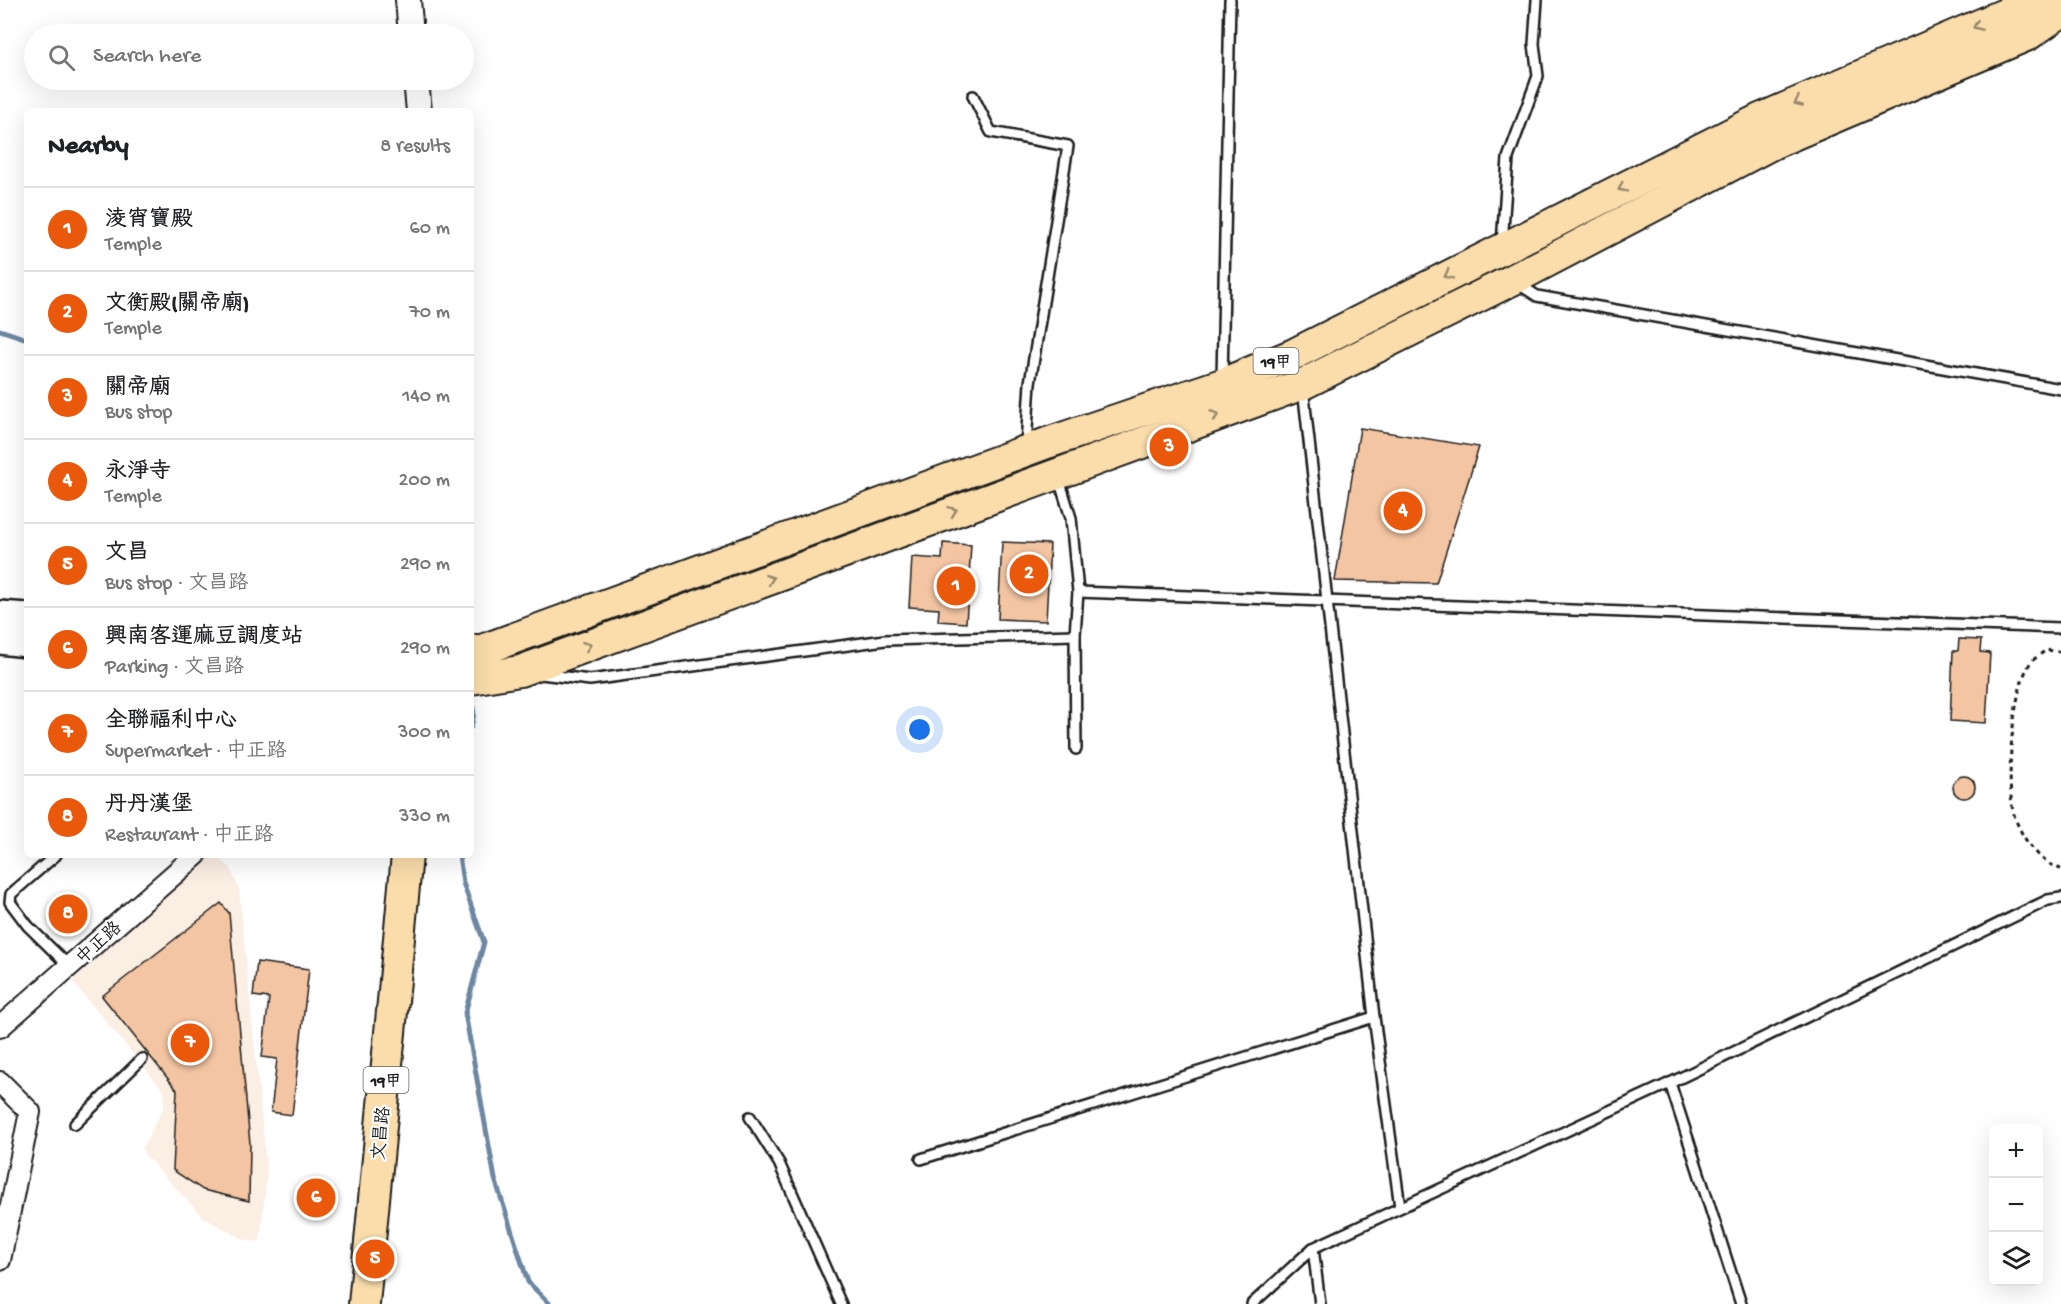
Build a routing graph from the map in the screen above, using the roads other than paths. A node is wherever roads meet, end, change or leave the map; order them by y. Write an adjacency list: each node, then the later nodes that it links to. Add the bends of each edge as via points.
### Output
1 (408, 0): 6 (street)
2 (1230, 0): 15 (lane)
3 (1537, 0): 12 (lane, via 1533,44 1538,76 1508,158)
4 (2052, 0): 12 (main road, 19甲, one-way to 12, via 2016,9 1762,118)
5 (2061, 12): 7 (main road, 19甲)
6 (410, 24)
7 (2028, 35): 8 (main road); 13 (main road, 19甲, via 1774,143)
8 (2061, 37)
9 (417, 90): 11 (street)
10 (973, 96): 17 (lane, via 991,132 1068,146 1030,383)
11 (419, 108)
12 (1502, 248): 14 (main road, 19甲, one-way to 14)
13 (1512, 280): 14 (main road, 19甲); 16 (lane, via 1537,296)
14 (1298, 369): 15 (main road, 19甲); 17 (main road, 19甲, one-way to 14); 19 (lane)
15 (1222, 384): 17 (main road, 19甲)
16 (2061, 389)
17 (1047, 456): 18 (lane, via 1071,518); 26 (main road, 19甲); 27 (main road, 19甲, one-way to 17)
18 (1078, 592): 19 (lane); 23 (lane)
19 (1327, 601): 22 (lane); 35 (lane)
20 (0, 615): 21 (main road)
21 (24, 618)
22 (2061, 628)
23 (1075, 635): 27 (lane, via 885,640 590,680); 29 (lane)
24 (0, 640): 25 (main road)
25 (24, 644)
26 (474, 650)
27 (520, 671): 28 (main road, 19甲)
28 (474, 679)
29 (1076, 749)
30 (53, 858): 34 (lane, via 11,894 10,902 28,926)
31 (193, 858): 34 (street, 中正路)
32 (407, 858): 46 (main road, 文昌路 / 19甲)
33 (2061, 898): 39 (lane, via 2048,900)
34 (70, 967): 36 (street, 中正路)
35 (1374, 1017): 42 (lane); 43 (lane)
36 (0, 1027)
37 (142, 1059): 41 (lane)
38 (0, 1082): 45 (street, via 30,1112)
39 (1670, 1083): 43 (lane); 50 (lane)
40 (750, 1117): 47 (lane, via 778,1163)
41 (75, 1124)
42 (921, 1159)
43 (1400, 1207): 44 (lane)
44 (1313, 1248): 48 (lane); 49 (lane)
45 (0, 1260)
46 (364, 1304)
47 (841, 1304)
48 (1252, 1304)
49 (1320, 1304)
50 (1741, 1304)

